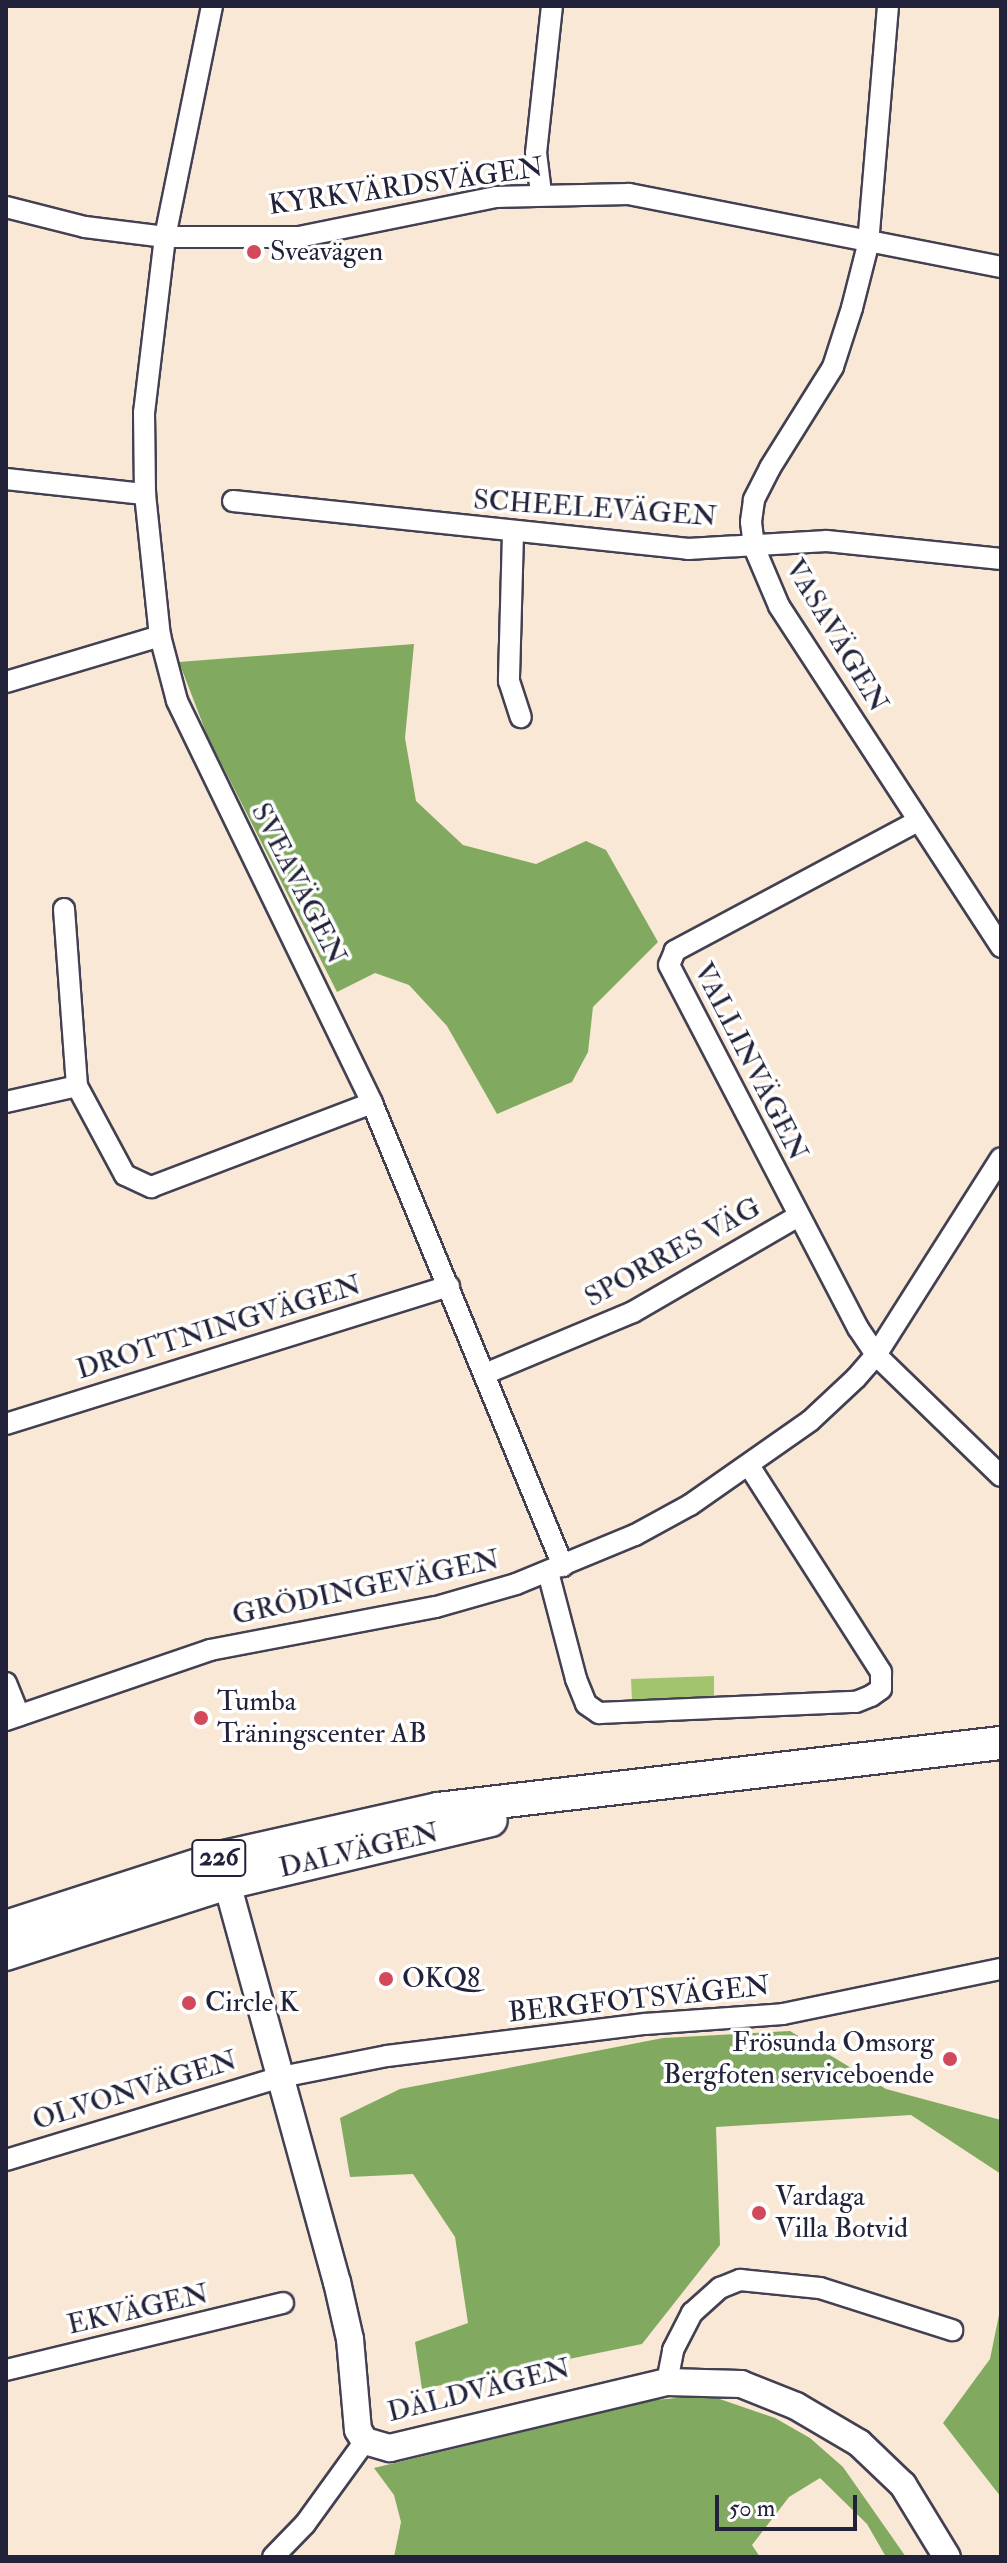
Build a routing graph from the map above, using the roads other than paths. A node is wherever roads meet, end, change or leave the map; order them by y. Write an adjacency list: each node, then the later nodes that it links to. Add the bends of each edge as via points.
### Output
1 (212, 6): 6 (street, SVEAVÄGEN)
2 (552, 6): 4 (street, via 536,153)
3 (888, 6): 7 (street, VASAVÄGEN)
4 (541, 193): 6 (street, KYRKVÄRDSVÄGEN, via 482,199 299,237); 7 (street, KYRKVÄRDSVÄGEN, via 629,194)
5 (6, 207): 6 (street, KYRKVÄRDSVÄGEN, via 85,227)
6 (165, 237): 10 (street, SVEAVÄGEN, via 144,412)
7 (868, 245): 8 (street, KYRKVÄRDSVÄGEN); 13 (street, VASAVÄGEN, via 833,367 754,500)
8 (1001, 267)
9 (6, 479): 10 (street)
10 (145, 494): 15 (street, SVEAVÄGEN)
11 (233, 501): 12 (street, SCHEELEVÄGEN)
12 (513, 534): 13 (street, SCHEELEVÄGEN, via 688,549); 17 (street, via 509,681)
13 (754, 547): 14 (street, SCHEELEVÄGEN, via 827,541); 18 (street, VASAVÄGEN, via 779,606)
14 (1001, 559)
15 (160, 636): 16 (street); 23 (street, SVEAVÄGEN, via 177,701)
16 (6, 682)
17 (521, 717)
18 (918, 821): 20 (street, VASAVÄGEN); 25 (street, VALLINVÄGEN, via 755,906 670,958)
19 (64, 909): 21 (street)
20 (1001, 947)
21 (77, 1086): 22 (street); 23 (street, via 125,1175 151,1187)
22 (6, 1102)
23 (372, 1103): 26 (street, SVEAVÄGEN)
24 (1001, 1158): 27 (street, GRÖDINGEVÄGEN)
25 (797, 1217): 27 (street, VALLINVÄGEN); 28 (street, SPORRES VÄG, via 633,1312)
26 (449, 1286): 28 (street, SVEAVÄGEN); 29 (street, DROTTNINGVÄGEN)
27 (876, 1355): 30 (street, GRÖDINGEVÄGEN, via 810,1421); 31 (street, VALLINVÄGEN)
28 (487, 1373): 32 (street, SVEAVÄGEN)
29 (6, 1424)
30 (750, 1467): 32 (street, GRÖDINGEVÄGEN, via 635,1535); 32 (street, SVEAVÄGEN, via 881,1672 881,1689 856,1702 599,1713 586,1704 576,1679)
31 (1001, 1476)
32 (556, 1569): 34 (street, GRÖDINGEVÄGEN, via 436,1607 210,1650)
33 (6, 1683): 34 (street)
34 (12, 1717)
35 (1001, 1743): 36 (main road, DALVÄGEN / 226, via 438,1809)
36 (223, 1870): 37 (main road, DALVÄGEN / 226); 38 (main road, DALVÄGEN); 40 (street, DÄLDVÄGEN)
37 (6, 1927)
38 (6, 1954)
39 (1001, 1969): 40 (street, BERGFOTSVÄGEN, via 783,2014 645,2024 387,2056)
40 (281, 2077): 41 (street, OLVONVÄGEN); 46 (street, DÄLDVÄGEN, via 343,2306 355,2412)
41 (6, 2160)
42 (283, 2303): 44 (street, EKVÄGEN)
43 (952, 2330): 45 (street, via 820,2288 740,2280 720,2288 692,2313 673,2350)
44 (6, 2370)
45 (667, 2382): 46 (street, DÄLDVÄGEN, via 390,2448); 48 (street, DÄLDVÄGEN, via 741,2384 829,2423 903,2485)
46 (365, 2441): 47 (street, via 305,2524)
47 (273, 2557)
48 (947, 2557)

